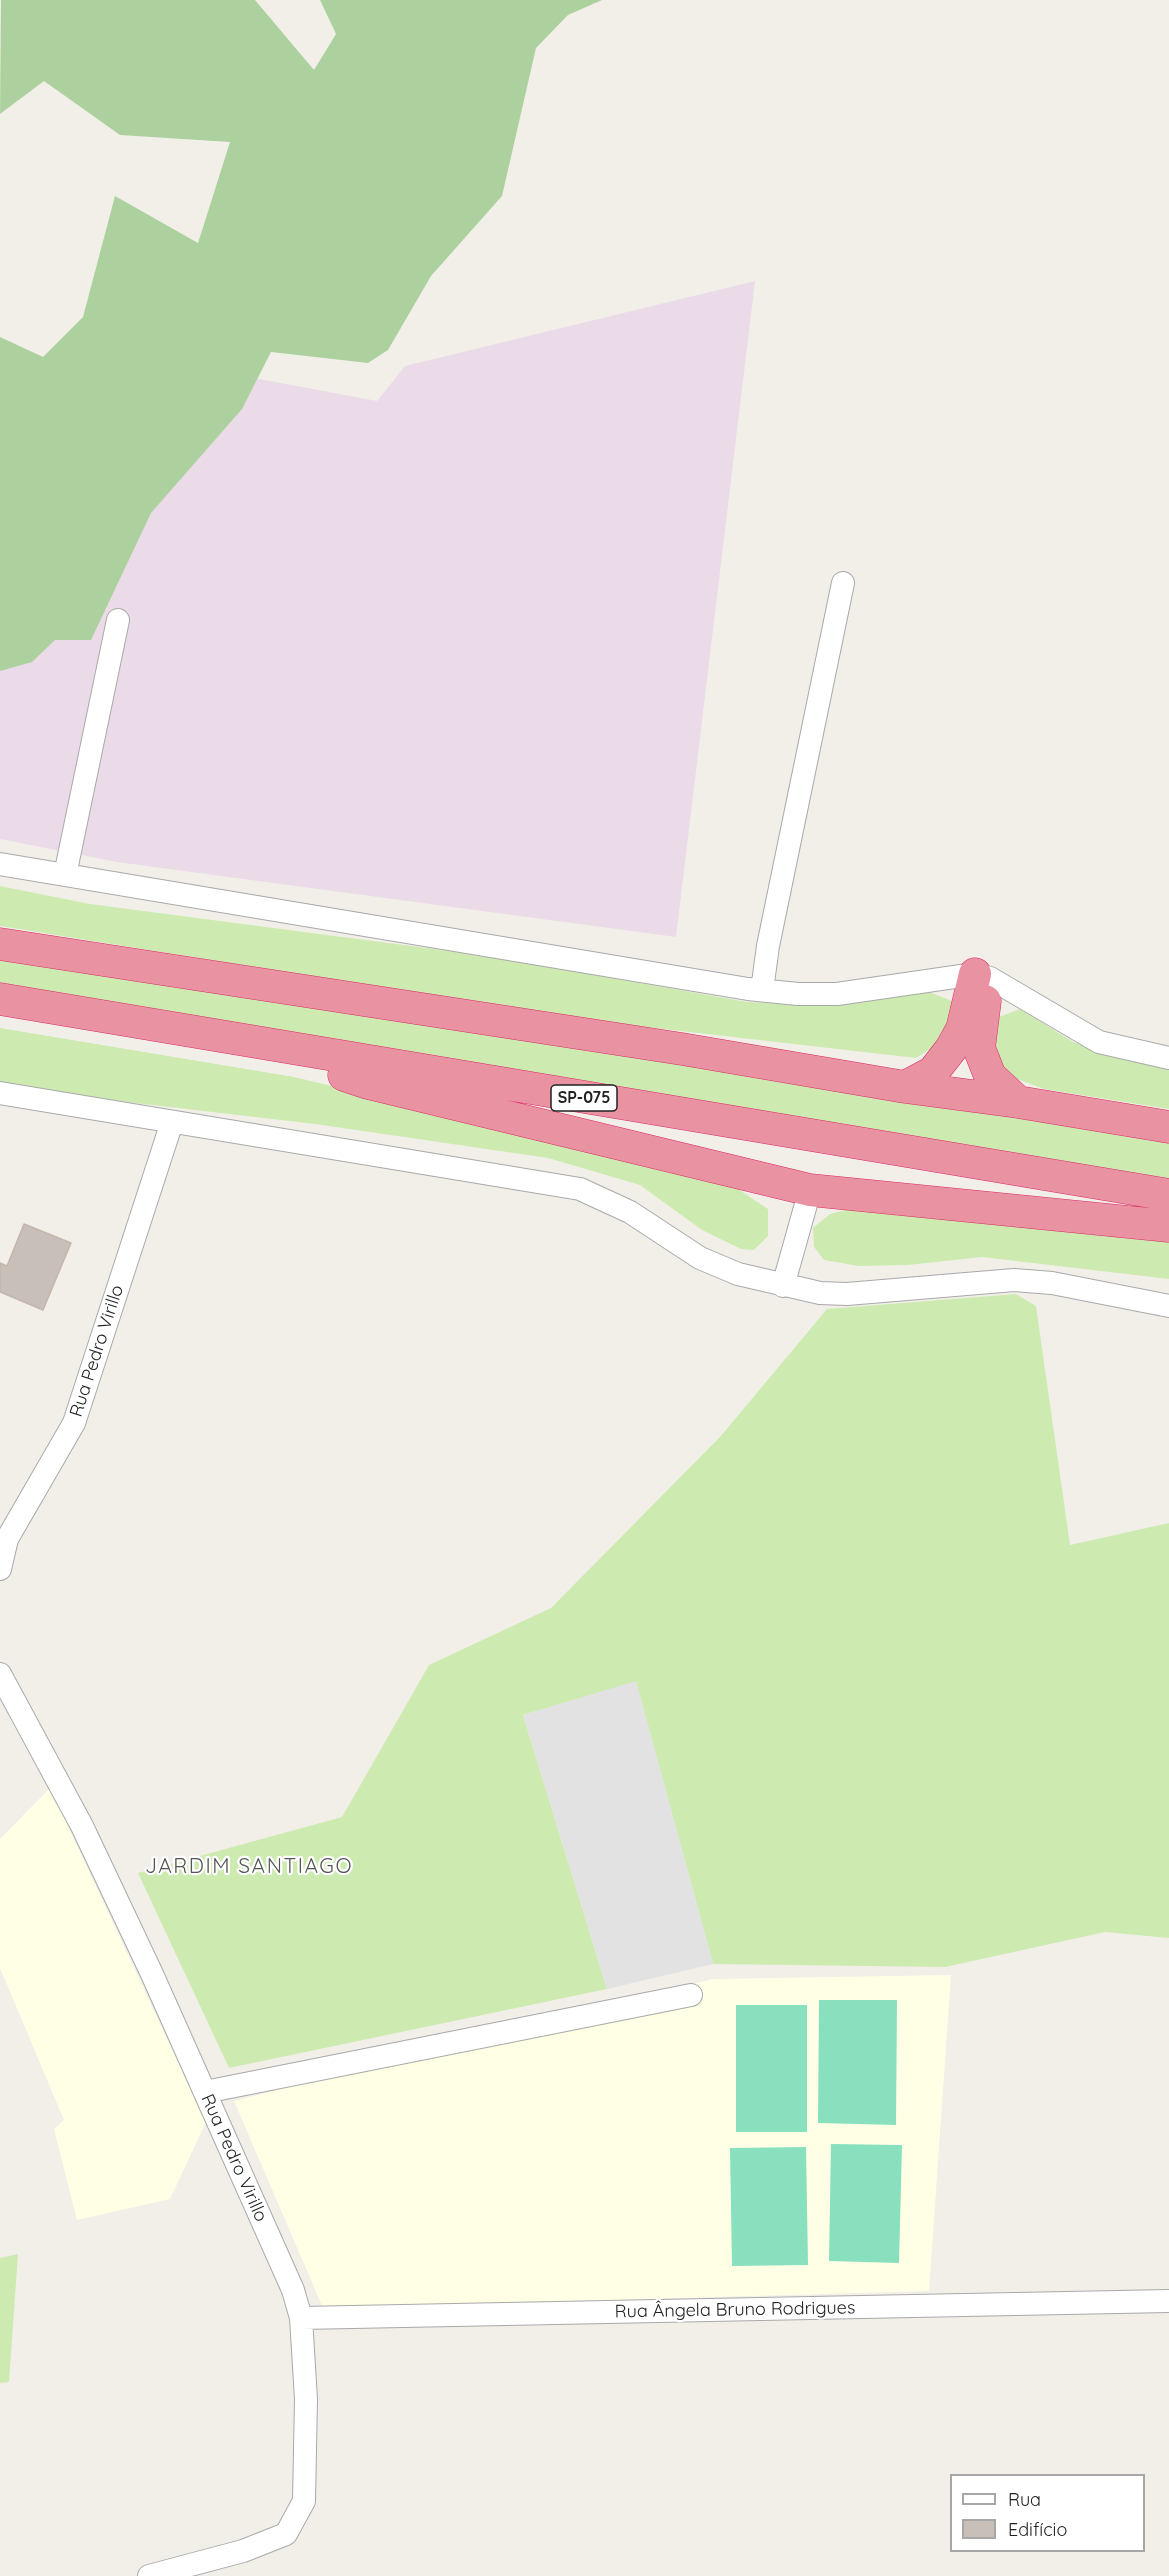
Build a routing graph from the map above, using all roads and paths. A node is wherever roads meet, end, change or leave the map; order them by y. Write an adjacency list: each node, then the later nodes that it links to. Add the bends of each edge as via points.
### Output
1 (843, 584): 7 (street)
2 (118, 620): 4 (street)
3 (0, 864): 4 (street)
4 (65, 875): 7 (street)
5 (0, 944): 11 (highway, via 682,1049)
6 (982, 976): 7 (street, via 837,994); 10 (street, via 1099,1042); 11 (highway, via 951,1049 933,1072); 13 (highway, via 979,1048 990,1076)
7 (762, 990)
8 (0, 999): 9 (highway, SP-075)
9 (241, 1040): 16 (highway, via 368,1083); 17 (highway, SP-075)
10 (1169, 1058)
11 (905, 1088): 13 (highway)
12 (0, 1093): 14 (street)
13 (1018, 1102): 15 (highway)
14 (172, 1122): 19 (street, via 580,1189 630,1212 700,1258 738,1274); 21 (street, Rua Pedro Virillo, via 74,1423 7,1539)
15 (1169, 1127)
16 (810, 1190): 18 (highway); 19 (street)
17 (1169, 1196)
18 (1169, 1226)
19 (783, 1286): 20 (street, via 847,1294 1014,1280 1052,1283)
20 (1169, 1306)
21 (0, 1569)
22 (0, 1674): 24 (street, Rua Pedro Virillo, via 82,1826)
23 (691, 1995): 24 (street)
24 (205, 2092): 26 (street, Rua Pedro Virillo)
25 (1169, 2301): 26 (street, Rua Ângela Bruno Rodrigues)
26 (301, 2318): 27 (street, Rua Pedro Virillo, via 306,2399 304,2501 286,2534 243,2551)
27 (149, 2576)

